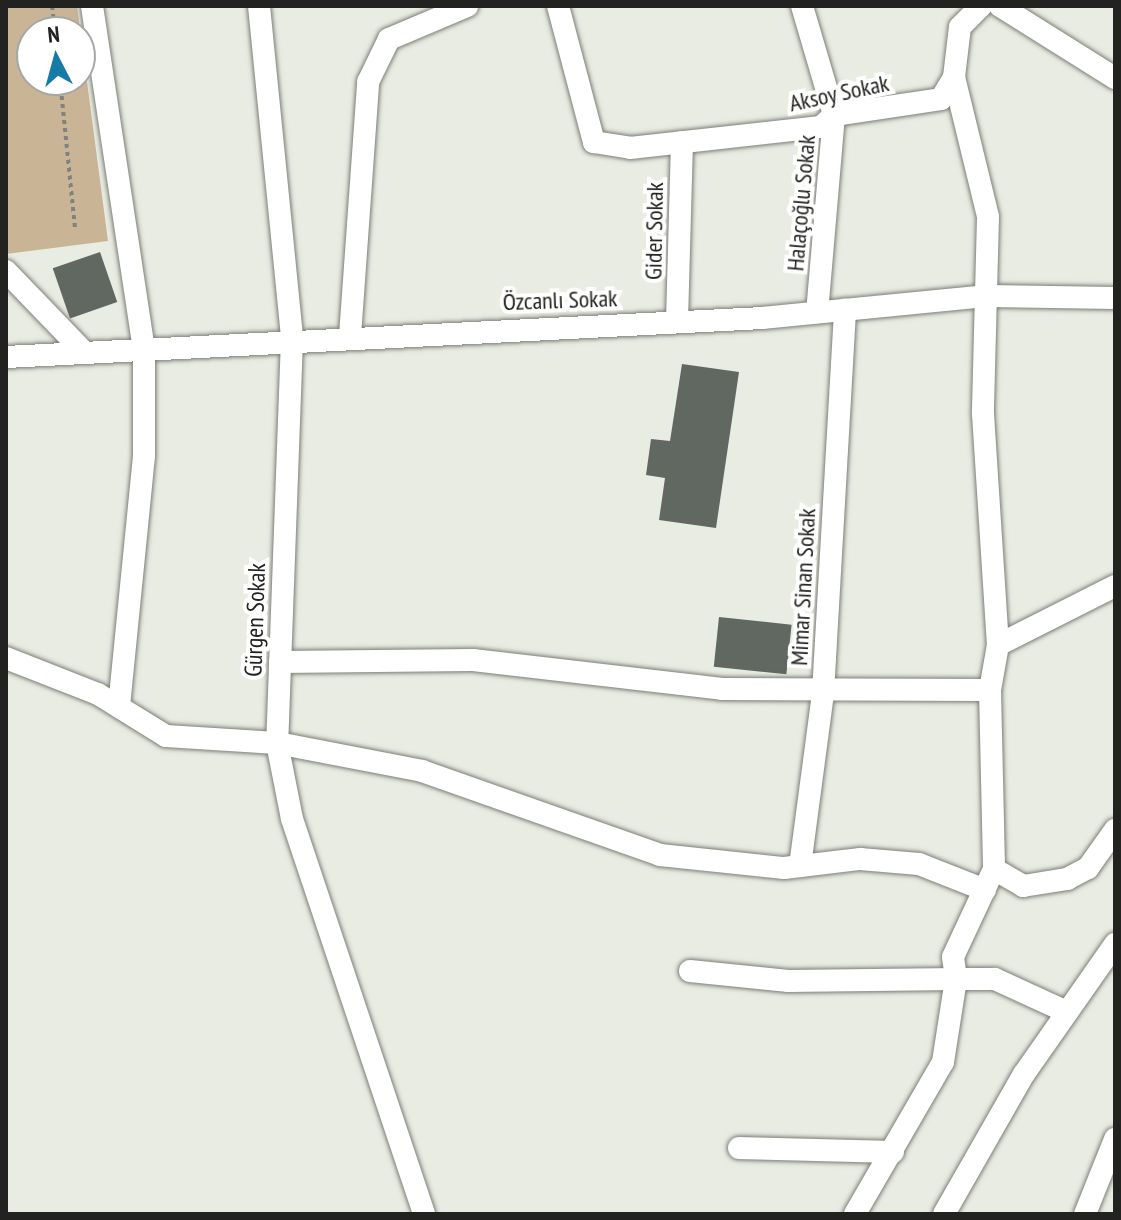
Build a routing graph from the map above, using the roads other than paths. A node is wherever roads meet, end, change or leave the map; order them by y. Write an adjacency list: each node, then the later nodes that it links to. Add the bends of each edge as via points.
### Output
1 (92, 6): 20 (street)
2 (259, 6): 19 (street, Gürgen Sokak)
3 (467, 6): 18 (street, via 389,39 368,82)
4 (558, 6): 11 (street, Aksoy Sokak, via 594,142)
5 (802, 6): 10 (street, Halaçoğlu Sokak)
6 (981, 6): 8 (street, via 960,27)
7 (1000, 6): 9 (street)
8 (954, 77): 10 (street, Aksoy Sokak, via 941,99); 13 (street, via 988,217)
9 (1115, 78)
10 (834, 115): 11 (street, Aksoy Sokak, via 821,127); 16 (street, Halaçoğlu Sokak)
11 (682, 142): 17 (street, Gider Sokak)
12 (6, 271): 21 (street)
13 (988, 296): 14 (street, Özcanlı Sokak); 15 (street, Özcanlı Sokak); 24 (street, via 983,414)
14 (1115, 298)
15 (845, 310): 16 (street, Özcanlı Sokak); 28 (street, Mimar Sinan Sokak)
16 (817, 312): 17 (street, Özcanlı Sokak)
17 (677, 321): 18 (street, Özcanlı Sokak)
18 (350, 336): 19 (street, Özcanlı Sokak)
19 (292, 339): 20 (street, Özcanlı Sokak); 26 (street, Gürgen Sokak)
20 (144, 348): 21 (street, Özcanlı Sokak); 29 (street, via 144,456)
21 (84, 352): 22 (street, Özcanlı Sokak)
22 (6, 357)
23 (1115, 586): 24 (street)
24 (998, 645): 27 (street)
25 (6, 658): 29 (street)
26 (280, 662): 28 (street, via 473,660 722,689); 30 (street, Gürgen Sokak)
27 (990, 690): 28 (street); 33 (street)
28 (823, 693): 32 (street, Mimar Sinan Sokak)
29 (119, 707): 30 (street, via 166,736)
30 (277, 743): 32 (street, via 422,771 660,855); 42 (street, Gürgen Sokak, via 292,819)
31 (1115, 830): 33 (street, via 1088,868 1067,879 1023,886)
32 (800, 866): 34 (street, via 860,859 919,864)
33 (994, 869): 34 (street)
34 (985, 890): 37 (street, via 953,957)
35 (1115, 944): 38 (street)
36 (690, 971): 37 (street, via 788,981)
37 (956, 979): 38 (street, via 995,979); 41 (street, via 943,1062)
38 (1065, 1011): 44 (street)
39 (1115, 1139): 45 (street)
40 (739, 1148): 41 (street)
41 (893, 1152): 43 (street)
42 (424, 1214)
43 (855, 1214)
44 (944, 1214)
45 (1085, 1214)

